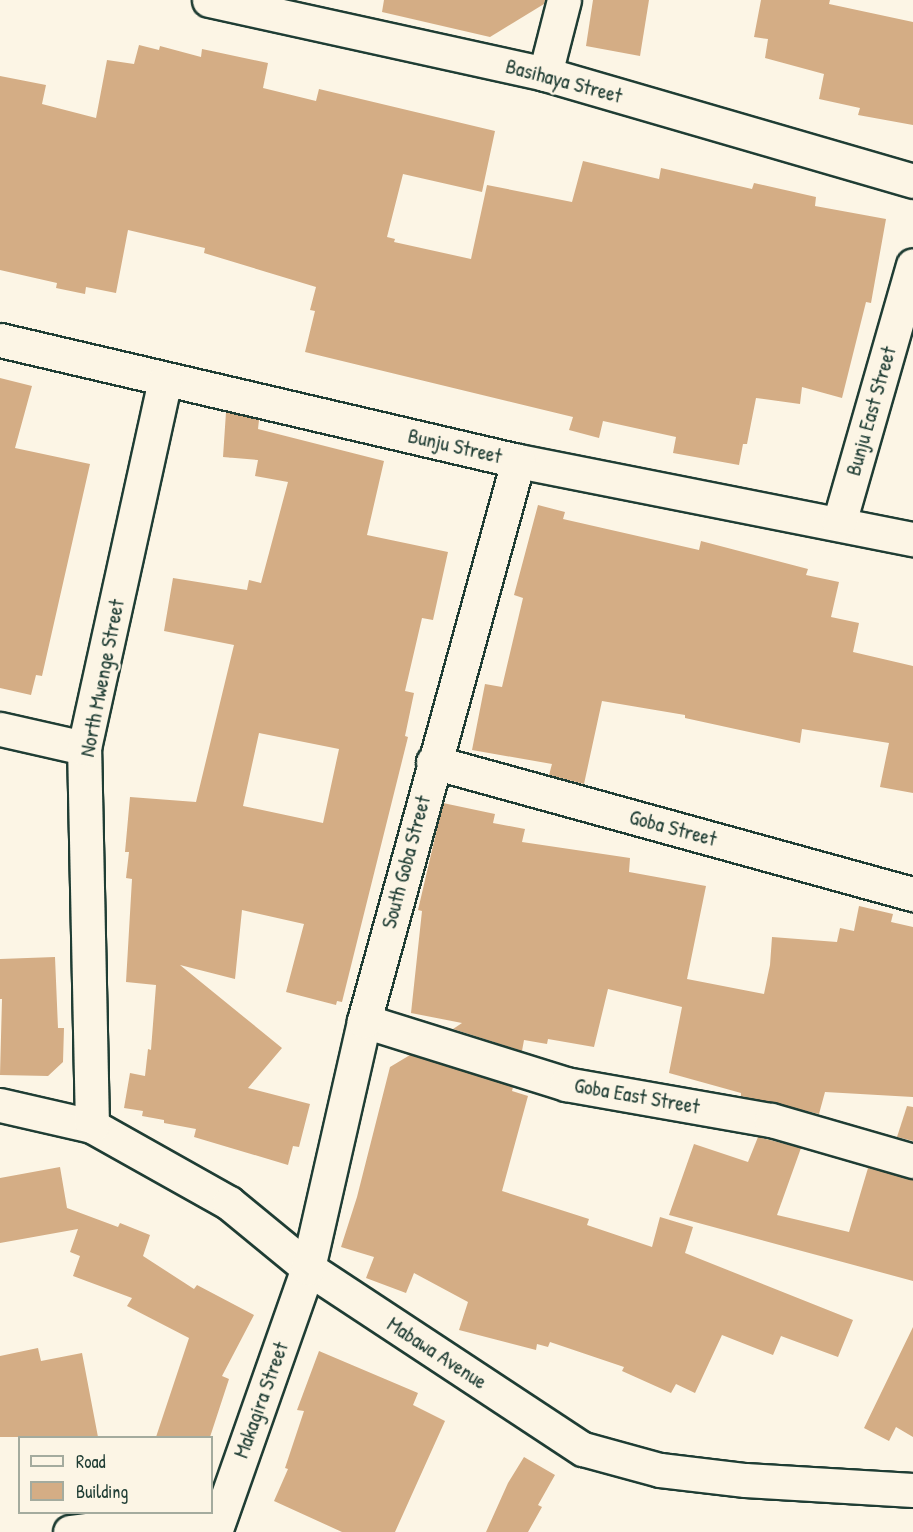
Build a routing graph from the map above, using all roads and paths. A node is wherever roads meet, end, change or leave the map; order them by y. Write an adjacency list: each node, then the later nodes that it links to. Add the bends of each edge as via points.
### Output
1 (209, 0): 3 (street, Basihaya Street)
2 (564, 0): 3 (street)
3 (545, 74): 4 (street, Basihaya Street)
4 (913, 181)
5 (913, 265): 9 (street, Bunju East Street)
6 (0, 340): 7 (street, Bunju Street)
7 (165, 380): 8 (street, Bunju Street); 12 (street, North Mwenge Street)
8 (518, 461): 9 (street, Bunju Street); 13 (street, South Goba Street)
9 (839, 523): 10 (street, Bunju Street)
10 (913, 539)
11 (0, 729): 12 (street)
12 (84, 748): 17 (street, North Mwenge Street)
13 (433, 762): 14 (street, Goba Street); 15 (street, South Goba Street)
14 (913, 894)
15 (364, 1020): 18 (street, Goba East Street, via 566,1084 771,1120); 19 (street, South Goba Street)
16 (0, 1105): 17 (street, Mabawa Avenue)
17 (92, 1126): 19 (street, Mabawa Avenue, via 229,1203)
18 (913, 1161)
19 (308, 1268): 20 (street, Mabawa Avenue, via 582,1449 660,1470 745,1480); 21 (street, Makagira Street)
20 (913, 1490)
21 (218, 1523): 22 (street)
22 (70, 1532)

